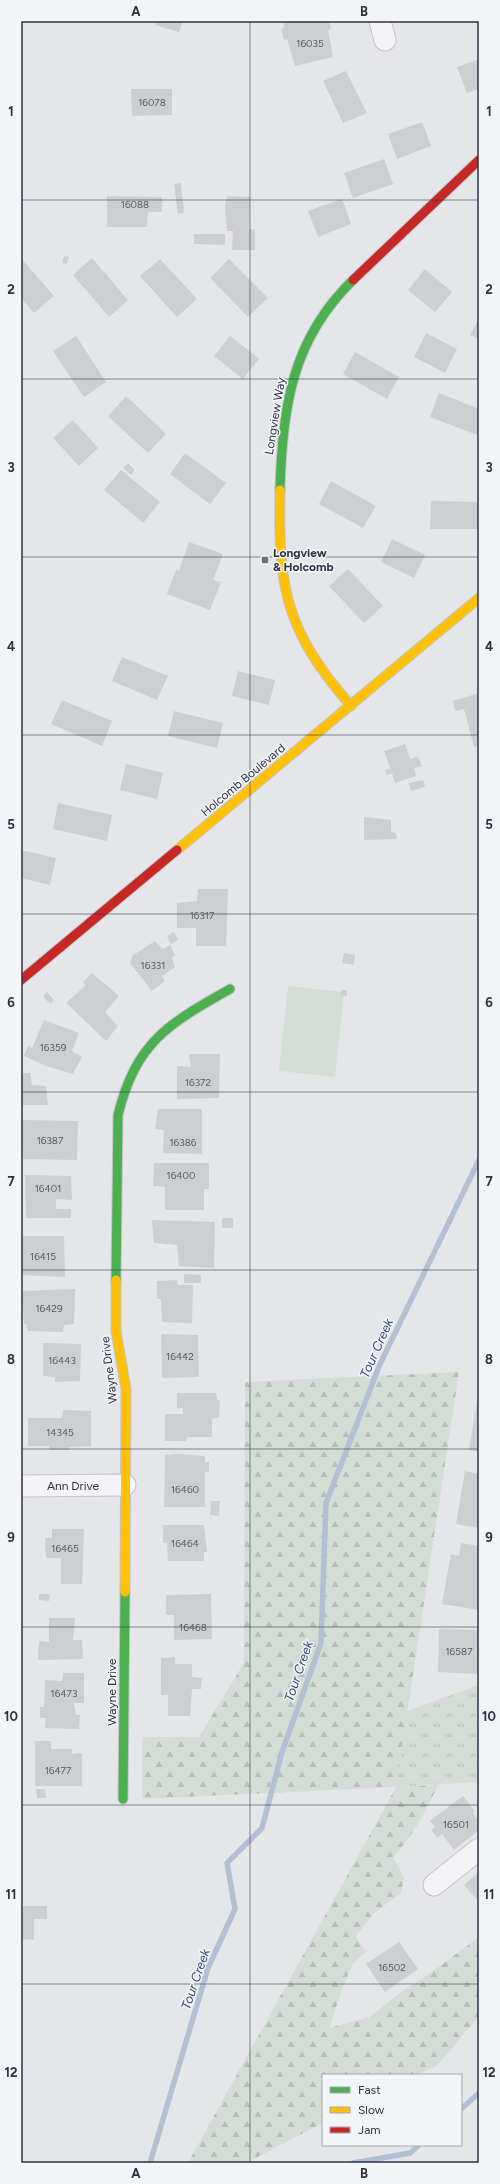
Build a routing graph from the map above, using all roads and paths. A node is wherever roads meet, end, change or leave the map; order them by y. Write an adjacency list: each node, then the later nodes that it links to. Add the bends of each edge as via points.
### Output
1 (479, 160): 3 (street, Longview Way, via 338,294 318,321 300,353 290,389 280,463 279,528 284,591 303,638 338,692)
2 (479, 598): 3 (street, Holcomb Boulevard)
3 (351, 706): 4 (street, Holcomb Boulevard)
4 (21, 980)
5 (230, 989): 7 (street, Wayne Drive, via 183,1016 152,1041 141,1055 122,1093 116,1146 116,1331 126,1390)
6 (21, 1486): 7 (street, Ann Drive)
7 (125, 1486): 8 (street, Wayne Drive)
8 (123, 1799)
9 (479, 1849): 10 (street)
10 (434, 1885)

